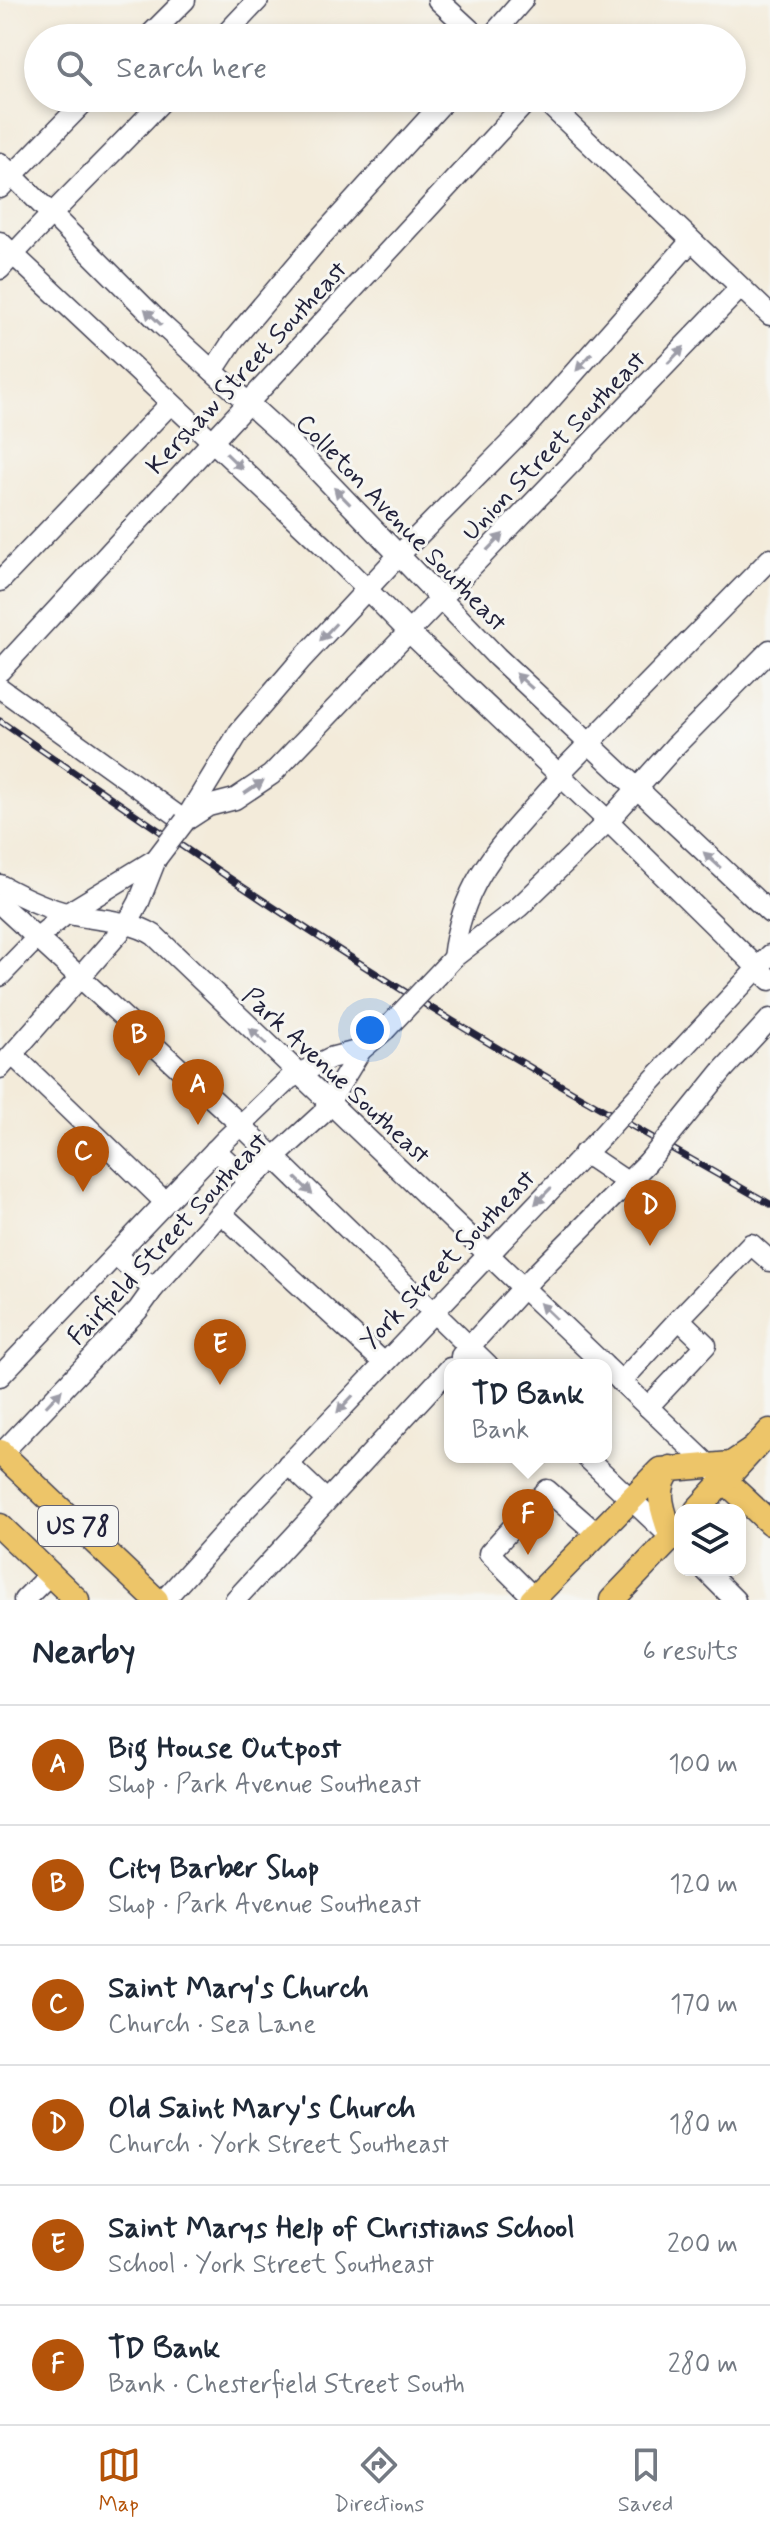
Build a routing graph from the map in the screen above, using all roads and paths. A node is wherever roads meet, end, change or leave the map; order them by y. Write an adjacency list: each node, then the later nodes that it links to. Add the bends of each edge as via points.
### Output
1 (185, 0): 5 (street)
2 (258, 0): 6 (street)
3 (438, 0): 7 (street)
4 (523, 0): 8 (street)
5 (161, 24)
6 (235, 24)
7 (464, 24)
8 (502, 24)
9 (73, 112): 14 (street)
10 (152, 112): 15 (street)
11 (434, 112): 20 (street, Kershaw Street Southeast, via 317,241)
12 (517, 112): 21 (street, Kershaw Street Southeast)
13 (557, 112): 16 (street)
14 (4, 176): 15 (street, Colleton Avenue Southeast)
15 (51, 214): 17 (street); 20 (street, Colleton Avenue Southeast, one-way to 15)
16 (691, 241): 18 (street); 24 (street, Union Street Southeast, one-way to 24, via 527,426)
17 (4, 255): 22 (street)
18 (740, 288): 19 (street); 28 (street, Union Street Southeast, one-way to 18)
19 (770, 315)
20 (213, 371): 21 (street, Colleton Avenue Southeast)
21 (246, 402): 23 (street, Kershaw Street Southeast); 24 (street, Colleton Avenue Southeast, one-way to 21)
22 (171, 403): 23 (street); 26 (street, Kershaw Street Southeast)
23 (212, 440): 27 (street, one-way to 27); 31 (street, Kershaw Street Southeast)
24 (399, 555): 27 (street, Union Street Southeast); 28 (street, Colleton Avenue Southeast)
25 (770, 559): 33 (street)
26 (0, 581)
27 (367, 590): 29 (street); 36 (street, Union Street Southeast, one-way to 36, via 239,732)
28 (441, 598): 29 (street, Union Street Southeast); 33 (street, Colleton Avenue Southeast, one-way to 28)
29 (409, 632): 34 (street); 36 (street, Union Street Southeast, one-way to 29, via 208,806 235,799 271,775)
30 (770, 650): 35 (street, Fairfield Street Southeast)
31 (0, 671)
32 (0, 688): 36 (street)
33 (589, 743): 34 (street); 35 (street, Colleton Avenue Southeast)
34 (559, 777): 37 (street); 45 (street, via 480,872)
35 (636, 790): 37 (street, Fairfield Street Southeast); 41 (street, Colleton Avenue Southeast, one-way to 35)
36 (185, 821): 38 (street, Union Street Southeast, bridge)
37 (608, 821): 45 (street, Fairfield Street Southeast, via 519,907); 46 (street)
38 (156, 859): 42 (street, Union Street Southeast); 43 (street, Union Street Southeast)
39 (0, 885): 42 (street, Park Avenue Southeast)
40 (0, 904): 44 (street)
41 (770, 913)
42 (66, 914): 43 (street, Park Avenue Southeast); 44 (street, Union Street Southeast)
43 (127, 924): 48 (street, Union Street Southeast); 52 (street, Park Avenue Southeast, one-way to 43, via 154,935)
44 (38, 937): 47 (street, Union Street Southeast); 48 (street)
45 (448, 964): 50 (street, Fairfield Street Southeast, bridge)
46 (766, 968): 55 (street, York Street Southeast, bridge)
47 (0, 976)
48 (81, 977): 51 (street, Union Street Southeast); 54 (street)
49 (770, 1019): 59 (street, bridge)
50 (361, 1050): 52 (street, Fairfield Street Southeast); 53 (street, Fairfield Street Southeast)
51 (7, 1061): 60 (street)
52 (298, 1074): 53 (street, Park Avenue Southeast); 54 (street, Fairfield Street Southeast)
53 (329, 1102): 57 (street, Fairfield Street Southeast); 62 (street, Park Avenue Southeast)
54 (241, 1125): 56 (street, Fairfield Street Southeast); 57 (street)
55 (591, 1147): 59 (street); 62 (street, York Street Southeast, one-way to 62)
56 (215, 1150): 58 (street); 60 (street, Fairfield Street Southeast)
57 (275, 1158): 58 (street, Fairfield Street Southeast); 67 (street, one-way to 67)
58 (249, 1181): 61 (street, Fairfield Street Southeast)
59 (627, 1182): 65 (street)
60 (165, 1202): 63 (street, Fairfield Street Southeast)
61 (221, 1213): 66 (street, Fairfield Street Southeast); 73 (street)
62 (488, 1254): 65 (street, Park Avenue Southeast); 67 (street, York Street Southeast)
63 (116, 1255): 66 (street); 76 (street, Fairfield Street Southeast)
64 (770, 1261): 68 (street, via 751,1244)
65 (524, 1287): 69 (street); 72 (street, Park Avenue Southeast, one-way to 65)
66 (153, 1289): 80 (street, Fairfield Street Southeast, one-way to 66)
67 (433, 1311): 69 (street); 73 (street, York Street Southeast)
68 (679, 1319): 77 (street); 78 (street, via 706,1345)
69 (470, 1347): 70 (street); 71 (street)
70 (459, 1359)
71 (482, 1359)
72 (598, 1359)
73 (384, 1363): 82 (street, York Street Southeast, one-way to 82)
74 (612, 1373): 77 (street, Park Avenue Southeast)
75 (444, 1375): 85 (street)
76 (0, 1376)
77 (621, 1382): 78 (street, Park Avenue Southeast)
78 (648, 1407): 83 (street, Park Avenue Southeast)
79 (770, 1431): 83 (main road, via 731,1464)
80 (0, 1453): 99 (main road, US 78)
81 (592, 1463): 84 (street)
82 (288, 1464): 85 (street); 100 (street, York Street Southeast)
83 (698, 1465): 84 (main road, via 660,1470); 86 (main road); 87 (main road); 88 (main road); 90 (main road, via 664,1477 660,1494)
84 (630, 1499): 91 (main road); 92 (street)
85 (326, 1500): 101 (street)
86 (689, 1504)
87 (697, 1504)
88 (770, 1523)
89 (0, 1526): 94 (main road, US 78)
90 (674, 1530)
91 (596, 1533): 96 (main road); 96 (street, via 547,1490 489,1553)
92 (674, 1536)
93 (674, 1541): 102 (main road)
94 (50, 1574): 97 (street); 98 (main road, US 78)
95 (711, 1576): 103 (street)
96 (534, 1599)
97 (24, 1600)
98 (77, 1600)
99 (156, 1600)
100 (164, 1600)
101 (235, 1600)
102 (612, 1600)
103 (735, 1600)

